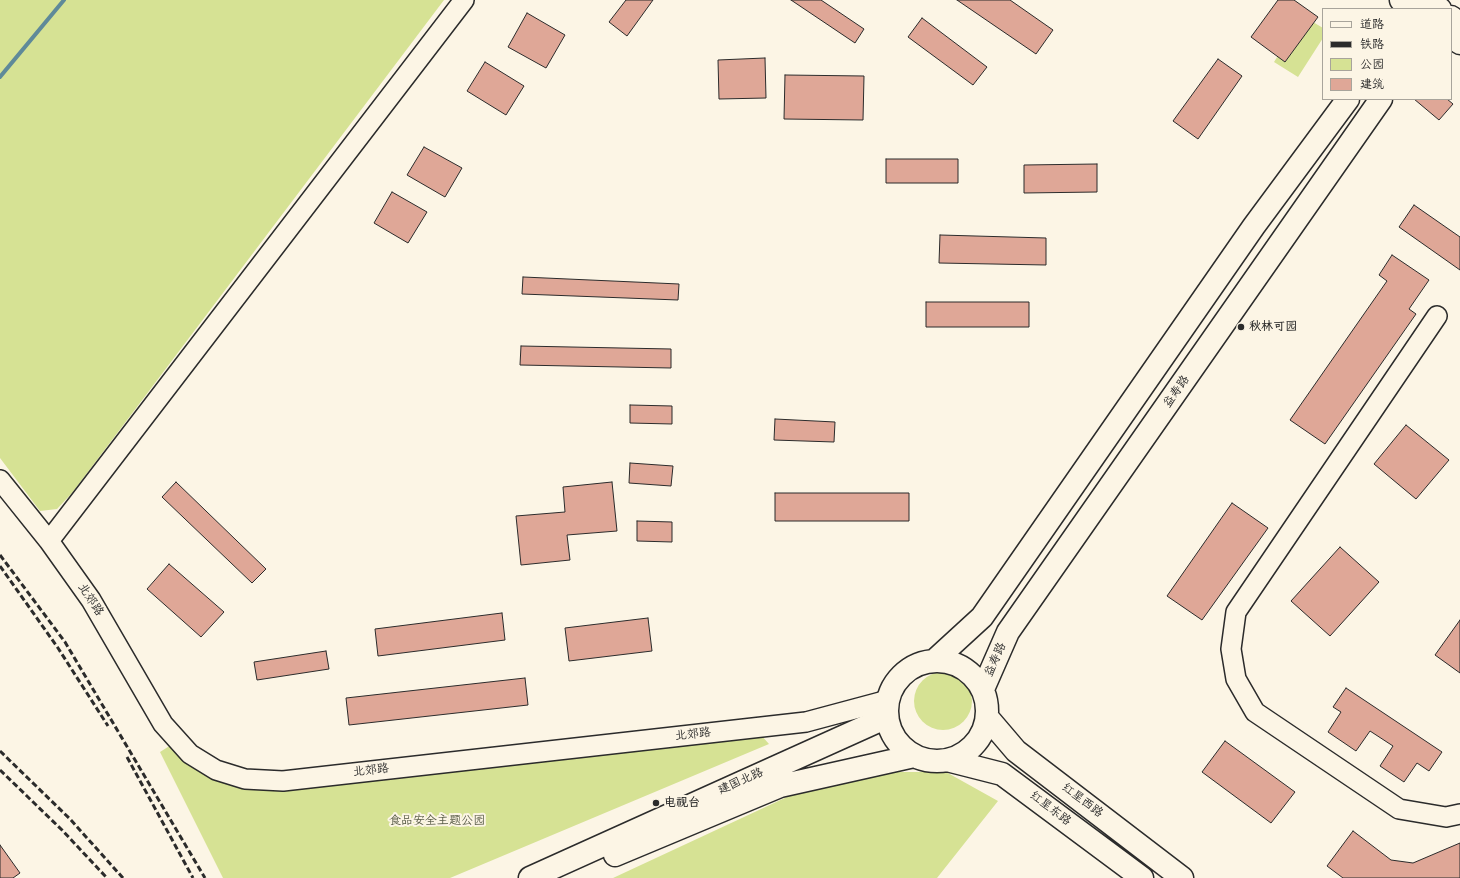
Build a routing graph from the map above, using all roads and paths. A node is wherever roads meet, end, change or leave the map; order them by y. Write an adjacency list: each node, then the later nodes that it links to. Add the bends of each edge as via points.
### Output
1 (464, 0): 18 (street)
2 (1401, 0): 6 (main road)
3 (1421, 0): 7 (main road)
4 (1428, 0): 8 (main road)
5 (1452, 0): 9 (main road)
6 (1413, 8)
7 (1415, 8)
8 (1439, 8)
9 (1445, 8)
10 (1452, 18): 11 (main road)
11 (1460, 24)
12 (1452, 37): 13 (main road)
13 (1460, 43)
14 (1347, 100): 19 (main road, via 1254,226 982,617)
15 (1380, 100): 20 (main road, 益寿路, via 1008,632)
16 (1437, 316): 25 (street, via 1236,612 1231,649 1236,679 1255,712 1399,809 1446,817)
17 (0, 480): 18 (street, 北郊路)
18 (49, 542): 21 (street, 北郊路, via 91,600 163,724 190,754 216,770 245,779 283,781 806,722)
19 (934, 661): 20 (main road, via 963,668 974,677); 21 (main road, via 918,665 904,673 894,686)
20 (982, 689): 22 (main road, via 987,703)
21 (888, 708): 23 (main road, via 892,732 901,746); 26 (main road, 建国北路)
22 (987, 717): 24 (main road, via 984,731 976,743 963,754); 29 (main road, 红星西路, via 1016,751)
23 (914, 756): 24 (main road, via 930,761); 27 (main road, 建国北路, via 780,786)
24 (947, 760): 28 (main road, 红星东路, via 1002,774)
25 (1460, 814)
26 (530, 878)
27 (565, 878)
28 (1142, 878)
29 (1182, 878)

